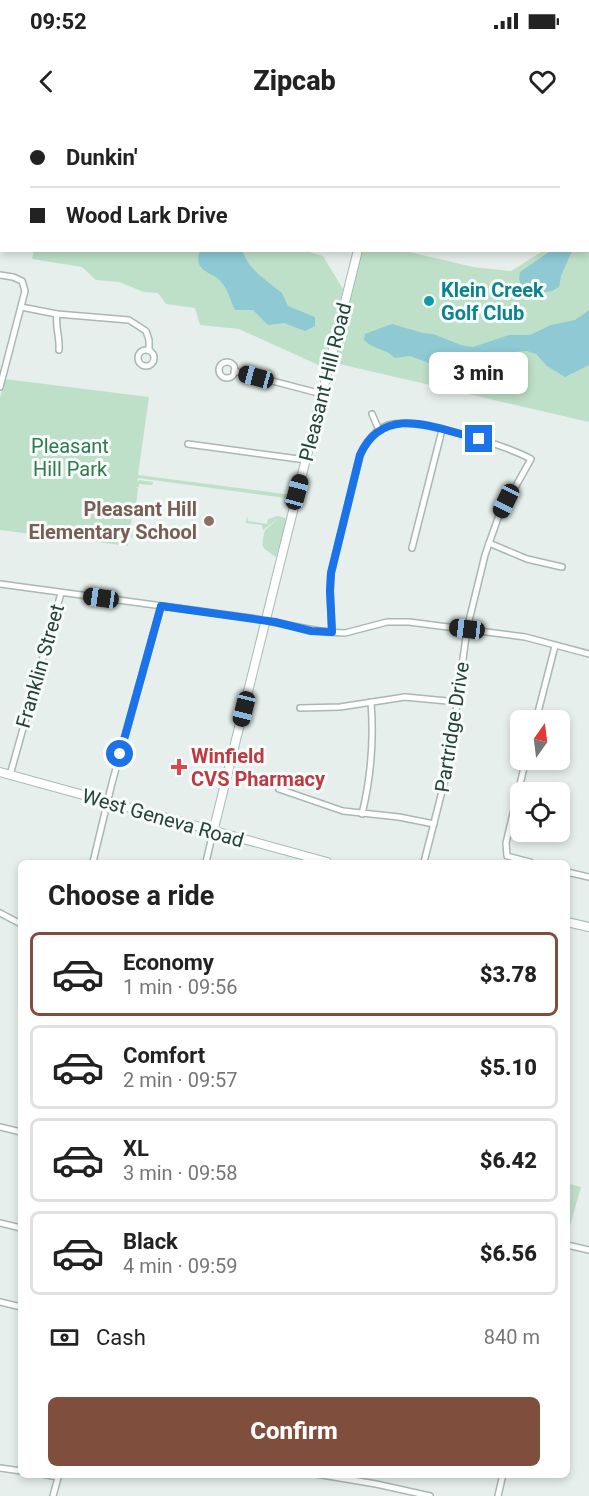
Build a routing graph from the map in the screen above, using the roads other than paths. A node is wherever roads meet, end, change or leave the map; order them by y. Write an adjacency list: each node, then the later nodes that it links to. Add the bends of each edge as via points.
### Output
1 (358, 252): 9 (street, Pleasant Hill Road)
2 (0, 275): 3 (street, via 22,281 25,291)
3 (21, 307): 4 (street); 8 (street)
4 (57, 314): 5 (street); 6 (street, via 133,322 146,331)
5 (59, 350)
6 (149, 350)
7 (234, 371): 9 (street)
8 (0, 387)
9 (322, 394): 14 (street, Pleasant Hill Road)
10 (372, 414): 11 (street)
11 (379, 430): 12 (street, via 404,422); 23 (street, via 360,455 333,562)
12 (442, 430): 15 (street, Partridge Drive, via 504,446 531,459 506,501); 16 (street)
13 (188, 444): 14 (street)
14 (306, 460): 21 (street, Pleasant Hill Road)
15 (489, 543): 17 (street, via 527,559); 22 (street, Partridge Drive)
16 (412, 548)
17 (562, 567)
18 (0, 584): 19 (street)
19 (61, 592): 20 (street); 32 (street, Franklin Street)
20 (161, 606): 21 (street); 34 (street)
21 (265, 621): 23 (street); 37 (street, Pleasant Hill Road)
22 (467, 629): 23 (street, via 394,621); 24 (street, via 525,637); 27 (street, Partridge Drive)
23 (332, 632)
24 (555, 646): 25 (street); 29 (street)
25 (589, 654)
26 (371, 702): 27 (street, via 405,697); 28 (street); 35 (street, via 370,778)
27 (458, 702): 36 (street, Partridge Drive)
28 (300, 708)
29 (539, 710)
30 (523, 770): 42 (street, via 507,835 507,856)
31 (0, 772): 32 (street, West Geneva Road)
32 (10, 775): 34 (street, West Geneva Road)
33 (279, 789): 35 (street)
34 (108, 802): 37 (street, West Geneva Road); 38 (street)
35 (362, 814): 36 (street)
36 (435, 824): 41 (street, Partridge Drive)
37 (213, 832): 39 (street, Pleasant Hill Road); 40 (street, West Geneva Road)
38 (94, 860)
39 (206, 860)
40 (319, 860)
41 (425, 860)
42 (522, 860)
43 (570, 873): 44 (street)
44 (589, 877)
45 (0, 913): 46 (street)
46 (18, 922)
47 (570, 923): 48 (street)
48 (589, 927)
49 (0, 1127): 50 (street)
50 (18, 1131)
51 (0, 1223): 52 (street)
52 (18, 1227)
53 (570, 1246): 54 (street)
54 (589, 1250)
55 (0, 1302): 56 (street)
56 (18, 1306)
57 (0, 1468): 58 (street)
58 (18, 1471)
59 (58, 1478): 62 (street)
60 (340, 1478): 63 (street)
61 (502, 1478): 64 (street)
62 (53, 1496)
63 (430, 1496)
64 (498, 1496)

